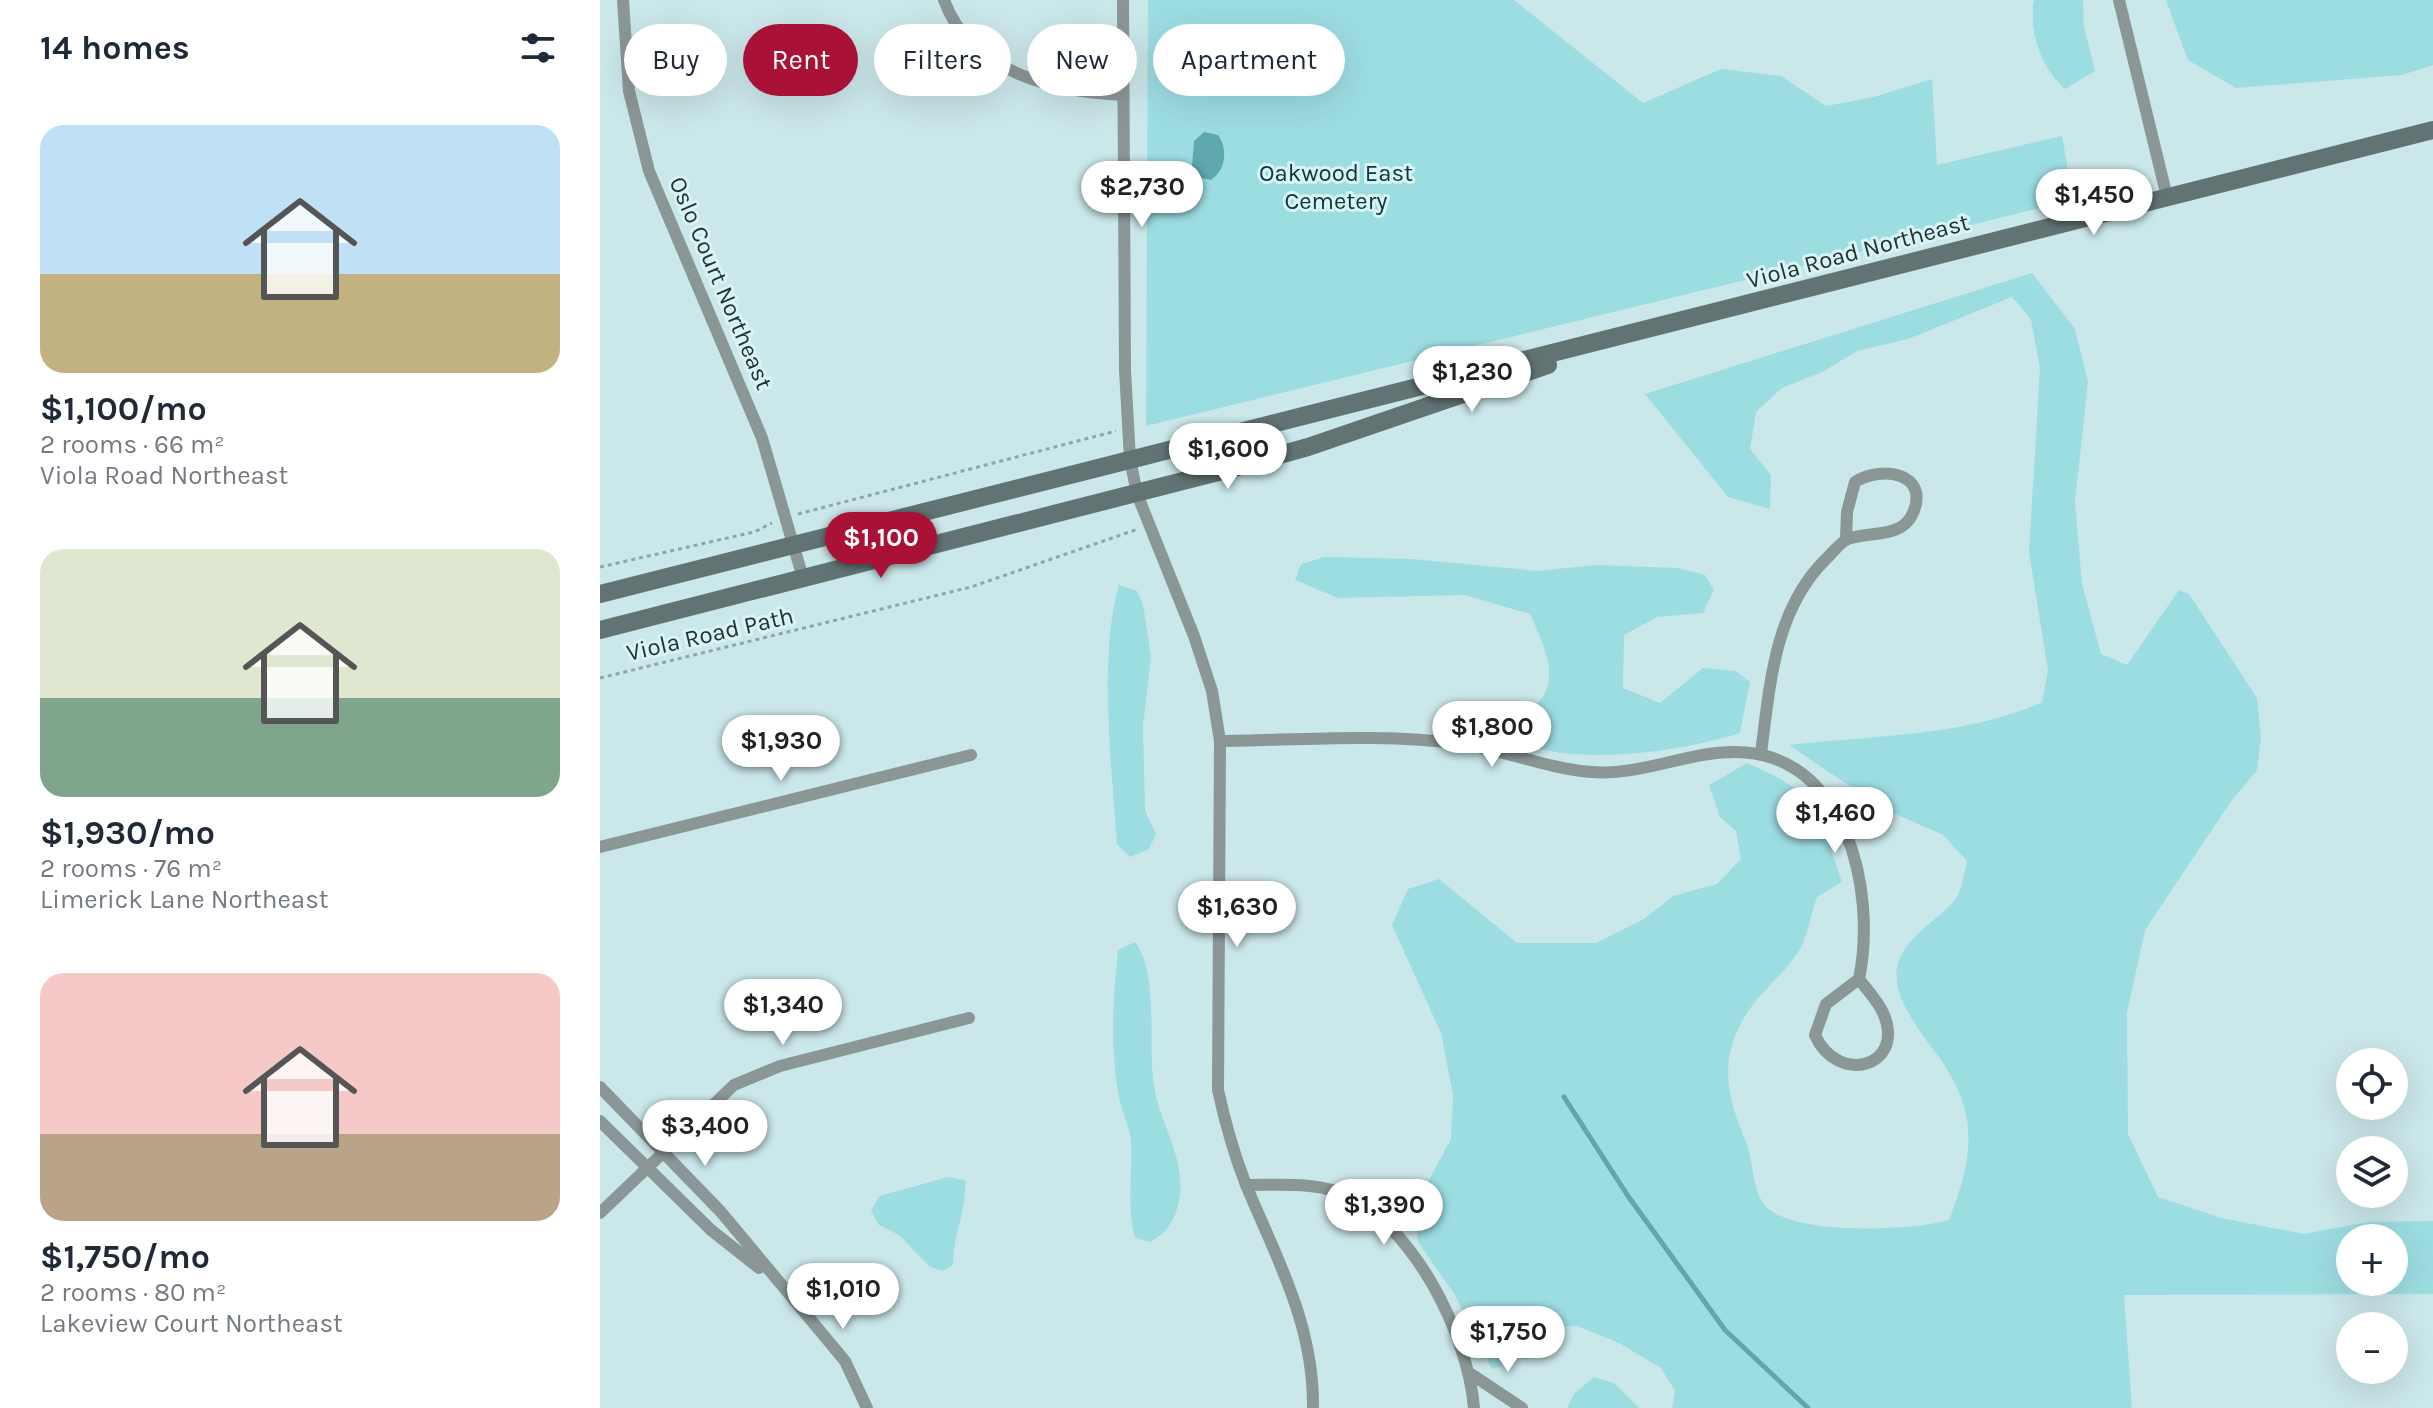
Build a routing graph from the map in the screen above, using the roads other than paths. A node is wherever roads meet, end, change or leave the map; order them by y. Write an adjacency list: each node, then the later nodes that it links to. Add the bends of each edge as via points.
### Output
1 (623, 0): 14 (street, Oslo Court Northeast, via 629,91 649,171 762,438)
2 (944, 0): 6 (street, via 954,24 971,44)
3 (1123, 0): 5 (street)
4 (2119, 0): 9 (street)
5 (1123, 24)
6 (1027, 76)
7 (1123, 96): 11 (street)
8 (2433, 130): 9 (main road, Viola Road Northeast)
9 (2167, 197): 10 (main road, Viola Road Northeast)
10 (1622, 337): 11 (main road, Viola Road Northeast); 12 (main road, Viola Road Northeast, via 1308,447)
11 (1130, 459): 12 (street); 14 (main road, Viola Road Northeast)
12 (1137, 494): 15 (main road, Viola Road Northeast); 18 (street, via 1194,636 1212,691)
13 (1846, 540): 13 (street, via 1905,524 1915,500 1905,478 1878,471 1855,482); 19 (street, via 1796,599 1782,631)
14 (794, 545): 15 (street, Oslo Court Northeast); 16 (main road, Viola Road Northeast)
15 (803, 578): 17 (main road, Viola Road Northeast)
16 (600, 594)
17 (600, 630)
18 (1220, 741): 19 (street, via 1409,739 1464,744 1550,767 1593,772 1630,772 1732,752); 28 (street, via 1218,1090)
19 (1761, 753): 22 (street, via 1813,784 1837,811 1851,847 1866,922)
20 (971, 755): 21 (street)
21 (600, 847)
22 (1859, 979): 22 (street, via 1826,1004 1815,1035 1833,1060 1865,1064 1885,1050 1886,1025)
23 (969, 1018): 26 (street, via 755,1075 734,1085)
24 (600, 1087): 26 (street)
25 (600, 1121): 27 (street)
26 (662, 1150): 27 (street); 30 (street)
27 (647, 1167): 29 (street); 30 (street, via 711,1230)
28 (1247, 1185): 31 (street, via 1338,1192 1396,1232 1433,1289); 33 (street, via 1305,1331)
29 (600, 1213)
30 (775, 1280): 32 (street, via 845,1361)
31 (1471, 1374): 34 (street); 35 (street)
32 (867, 1408)
33 (1313, 1408)
34 (1474, 1408)
35 (1522, 1408)

